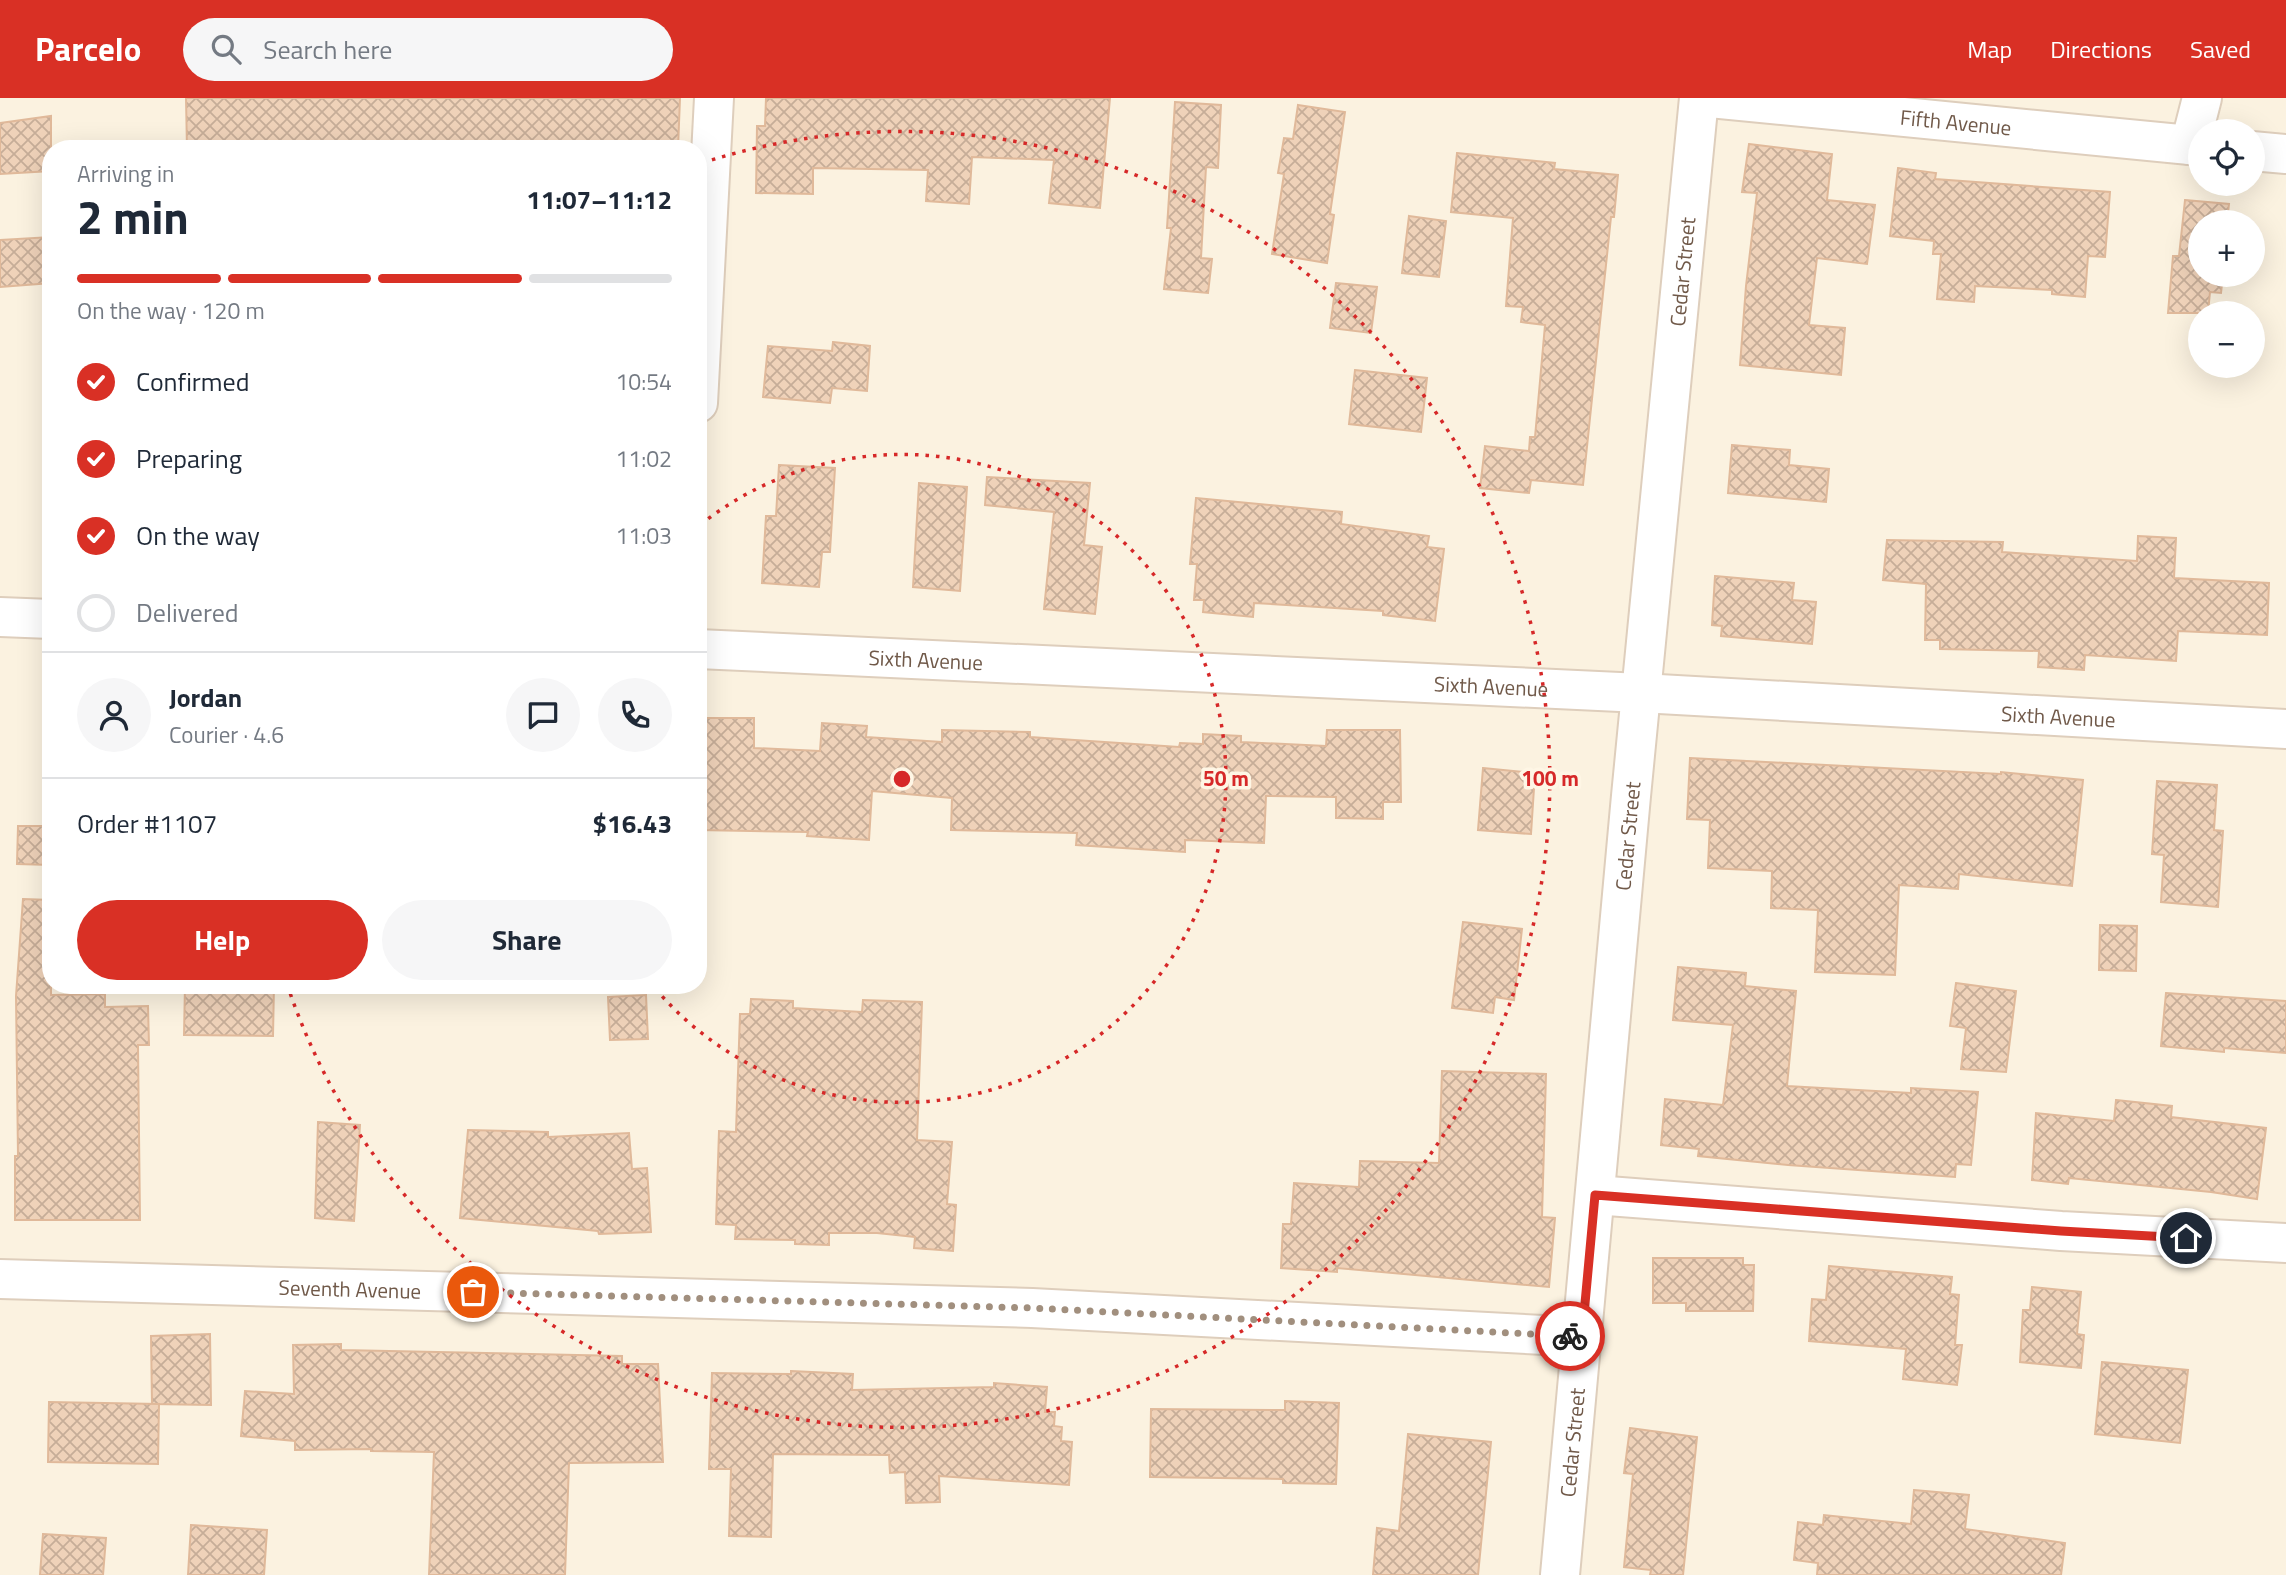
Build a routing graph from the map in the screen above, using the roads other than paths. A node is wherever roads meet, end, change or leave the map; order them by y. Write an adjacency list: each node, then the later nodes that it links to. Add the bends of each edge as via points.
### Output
1 (714, 98): 9 (street)
2 (1699, 98): 13 (street, Cedar Street)
3 (1710, 98): 6 (street, Fifth Avenue)
4 (2202, 98): 5 (street)
5 (2199, 119)
6 (2188, 145)
7 (2265, 152): 8 (street)
8 (2286, 154)
9 (707, 232)
10 (0, 617): 11 (street)
11 (42, 619)
12 (707, 649): 13 (street, Sixth Avenue)
13 (1641, 693): 14 (street, Sixth Avenue); 15 (street, Cedar Street)
14 (2286, 729)
15 (1595, 1195): 16 (street, via 2061,1231); 18 (street, Cedar Street)
16 (2286, 1243)
17 (0, 1279): 18 (street, Seventh Avenue, via 1018,1308)
18 (1582, 1336): 19 (street, Cedar Street)
19 (1560, 1575)

